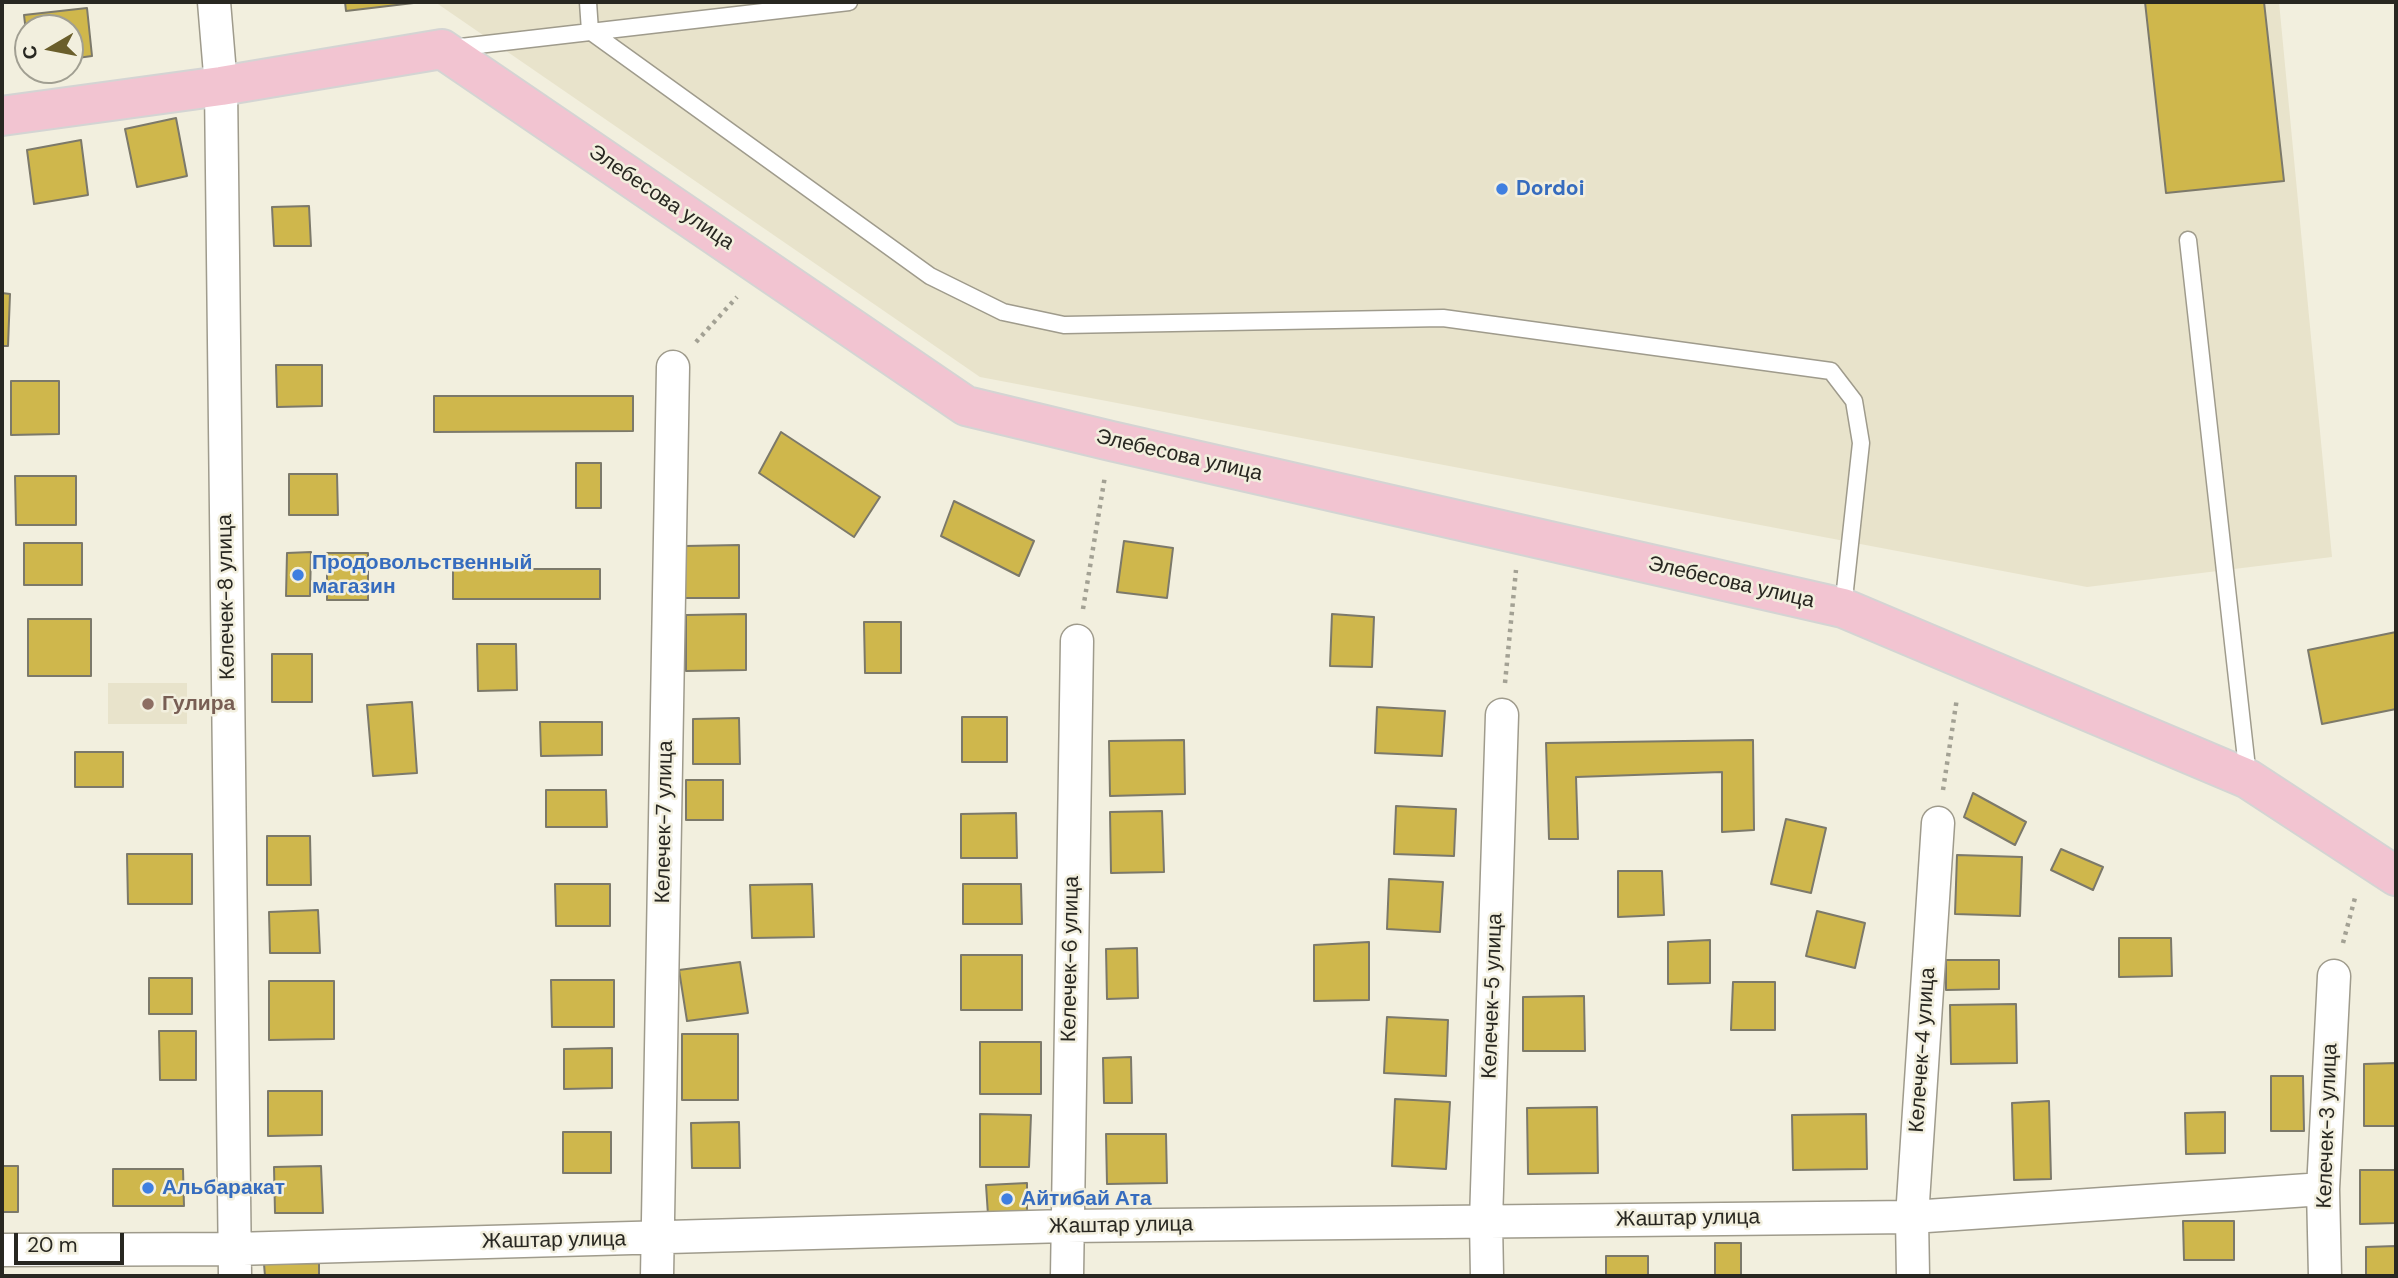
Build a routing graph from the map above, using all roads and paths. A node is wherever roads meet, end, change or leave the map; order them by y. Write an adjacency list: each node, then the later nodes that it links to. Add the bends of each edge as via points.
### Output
1 (214, 2): 6 (street, Келечек-8 улица)
2 (588, 2): 4 (lane)
3 (849, 2): 4 (lane)
4 (590, 31): 5 (lane); 13 (lane, via 930,276 1003,312 1064,325 1443,318 1831,371 1854,401 1861,443)
5 (442, 49): 6 (main road); 9 (main road, Элебесова улица)
6 (221, 86): 7 (main road); 27 (street, Келечек-8 улица)
7 (2, 116)
8 (2188, 240): 17 (lane)
9 (763, 268): 10 (path); 11 (main road, Элебесова улица, via 966,406)
10 (673, 368): 25 (street, Келечек-7 улица)
11 (1111, 441): 12 (main road, Элебесова улица); 14 (path)
12 (1520, 534): 13 (main road, Элебесова улица); 16 (path)
13 (1843, 608): 15 (main road, Элебесова улица)
14 (1077, 641): 24 (street, Келечек-6 улица)
15 (1963, 659): 17 (main road, Элебесова улица); 18 (path)
16 (1502, 715): 23 (street, Келечек-5 улица)
17 (2248, 779): 19 (main road, Элебесова улица)
18 (1938, 823): 22 (street, Келечек-4 улица)
19 (2381, 866): 20 (path)
20 (2334, 976): 21 (street, Келечек-3 улица)
21 (2323, 1189): 22 (street, Жаштар улица); 32 (street, Келечек-3 улица)
22 (1912, 1217): 23 (street, Жаштар улица); 31 (street, Келечек-4 улица)
23 (1486, 1221): 24 (street, Жаштар улица); 30 (street, Келечек-5 улица)
24 (1066, 1226): 25 (street, Жаштар улица); 29 (street, Келечек-6 улица)
25 (657, 1239): 27 (street, Жаштар улица); 28 (street, Келечек-7 улица)
26 (2, 1250): 27 (street, Жаштар улица)
27 (234, 1263)
28 (657, 1276)
29 (1067, 1276)
30 (1487, 1276)
31 (1913, 1276)
32 (2325, 1276)

